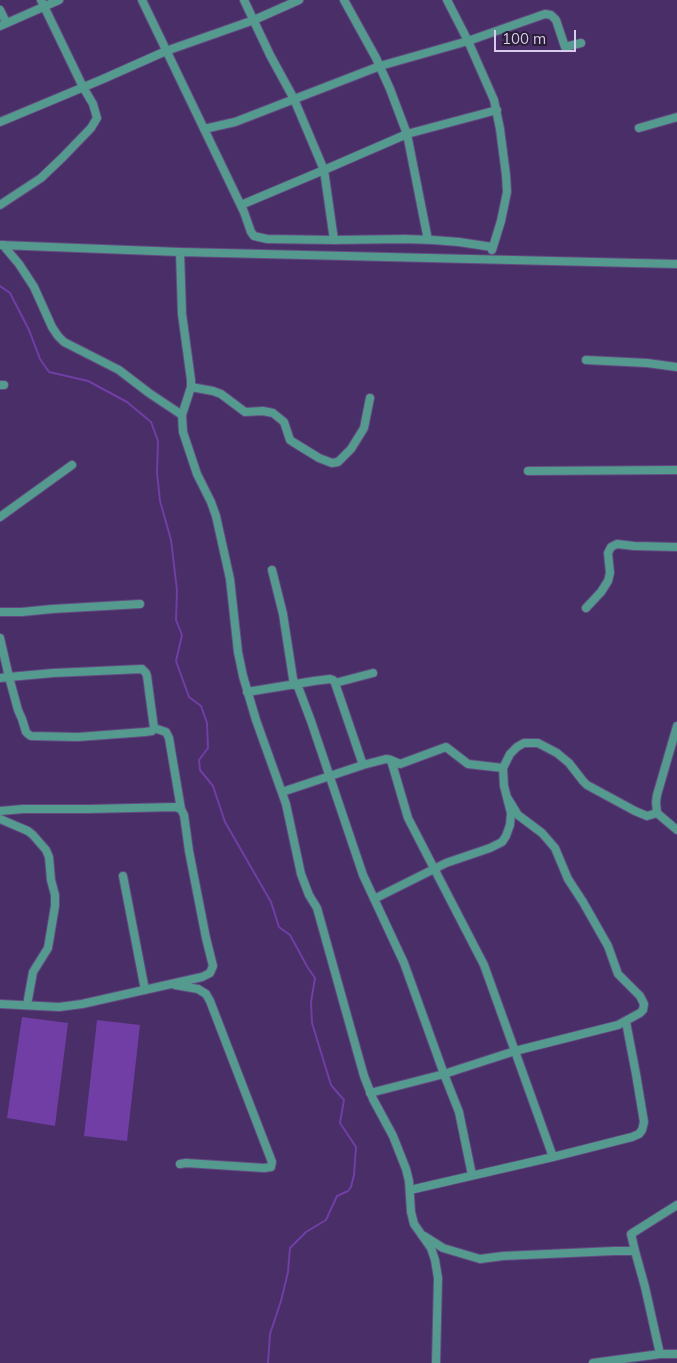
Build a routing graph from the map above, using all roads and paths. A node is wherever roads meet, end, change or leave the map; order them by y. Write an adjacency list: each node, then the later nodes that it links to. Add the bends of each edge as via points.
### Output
1 (58, 0): 7 (street)
2 (142, 0): 13 (street)
3 (244, 0): 9 (street)
4 (299, 0): 9 (street)
5 (344, 0): 14 (street)
6 (447, 0): 11 (street)
7 (42, 3): 10 (street); 15 (street)
8 (0, 10): 10 (street)
9 (254, 20): 13 (street); 16 (street)
10 (3, 24)
11 (468, 41): 12 (street, via 548,14 556,20 565,47); 14 (street); 17 (street)
12 (581, 43)
13 (166, 52): 15 (street); 20 (street)
14 (380, 66): 16 (street); 22 (street)
15 (83, 87): 19 (street); 24 (street, via 97,114 91,128 40,178)
16 (294, 99): 20 (street, via 235,122); 23 (street)
17 (497, 110): 22 (street); 29 (street, via 507,192)
18 (677, 116): 21 (street)
19 (0, 122)
20 (204, 128): 25 (street)
21 (639, 128)
22 (407, 134): 23 (street); 27 (street)
23 (324, 170): 25 (street); 26 (street)
24 (0, 205)
25 (241, 205): 26 (street, via 254,236)
26 (334, 240): 27 (street)
27 (428, 240): 29 (street)
28 (2, 245): 30 (street); 37 (street, via 34,287 52,327 64,342 119,370)
29 (492, 247): 31 (street)
30 (180, 252): 31 (street); 35 (street, via 182,314)
31 (490, 259): 32 (street)
32 (677, 264)
33 (586, 360): 34 (street)
34 (677, 367)
35 (191, 387): 36 (street, via 221,394 245,412 272,413 284,422 290,440 332,463 338,462 351,449 364,428); 37 (street)
36 (370, 398)
37 (182, 416): 53 (street, via 183,432 192,460 216,516 230,579 238,652)
38 (72, 465): 41 (street)
39 (677, 470): 40 (street)
40 (528, 471)
41 (0, 517)
42 (677, 547): 45 (street, via 611,546 608,581)
43 (272, 570): 52 (street)
44 (140, 604): 46 (street)
45 (586, 608)
46 (0, 612)
47 (0, 638): 49 (street)
48 (373, 672): 51 (street)
49 (9, 677): 50 (street); 55 (street, via 25,730 31,736 93,736 152,731); 55 (street, via 142,669 147,676)
50 (0, 678)
51 (335, 683): 52 (street, via 330,679); 57 (street)
52 (296, 684): 53 (street); 59 (street)
53 (247, 692): 60 (street)
54 (677, 726): 64 (street, via 657,795)
55 (154, 728): 62 (street, via 166,732 169,738)
56 (391, 760): 57 (street); 58 (street, via 400,764 446,747 468,764); 67 (street, via 406,813)
57 (363, 765): 59 (street)
58 (503, 768): 61 (street); 64 (street, via 517,747 538,743 569,763 587,785 643,815)
59 (329, 776): 60 (street); 69 (street)
60 (282, 792): 77 (street, via 301,874 317,908)
61 (507, 797): 67 (street, via 510,825 502,842); 74 (street, via 518,814 551,842 568,879 608,946 618,974 642,1000 643,1010)
62 (181, 809): 63 (street, via 175,806); 70 (street, via 213,966 208,975)
63 (0, 811)
64 (657, 813): 66 (street)
65 (0, 819): 73 (street, via 28,831 46,850 55,895 48,948 33,972)
66 (677, 830)
67 (434, 870): 69 (street); 75 (street, via 484,965)
68 (123, 876): 71 (street)
69 (374, 899): 76 (street, via 411,979)
70 (171, 984): 71 (street); 79 (street, via 198,989 210,1001 272,1162 271,1167 264,1168)
71 (145, 990): 73 (street, via 69,1006)
72 (0, 1004): 73 (street)
73 (27, 1005)
74 (626, 1022): 75 (street); 78 (street, via 644,1122 641,1132 632,1138)
75 (515, 1051): 76 (street); 78 (street)
76 (444, 1074): 77 (street); 80 (street, via 459,1112)
77 (370, 1093): 81 (street, via 393,1136)
78 (553, 1158): 80 (street)
79 (180, 1164)
80 (472, 1175): 81 (street)
81 (410, 1190): 83 (street, via 411,1212)
82 (677, 1205): 84 (street, via 631,1234)
83 (420, 1234): 84 (street, via 443,1248 480,1258); 87 (street, via 431,1248 437,1269)
84 (634, 1251): 85 (street)
85 (660, 1354): 86 (street); 88 (street)
86 (672, 1357)
87 (436, 1363)
88 (593, 1363)

